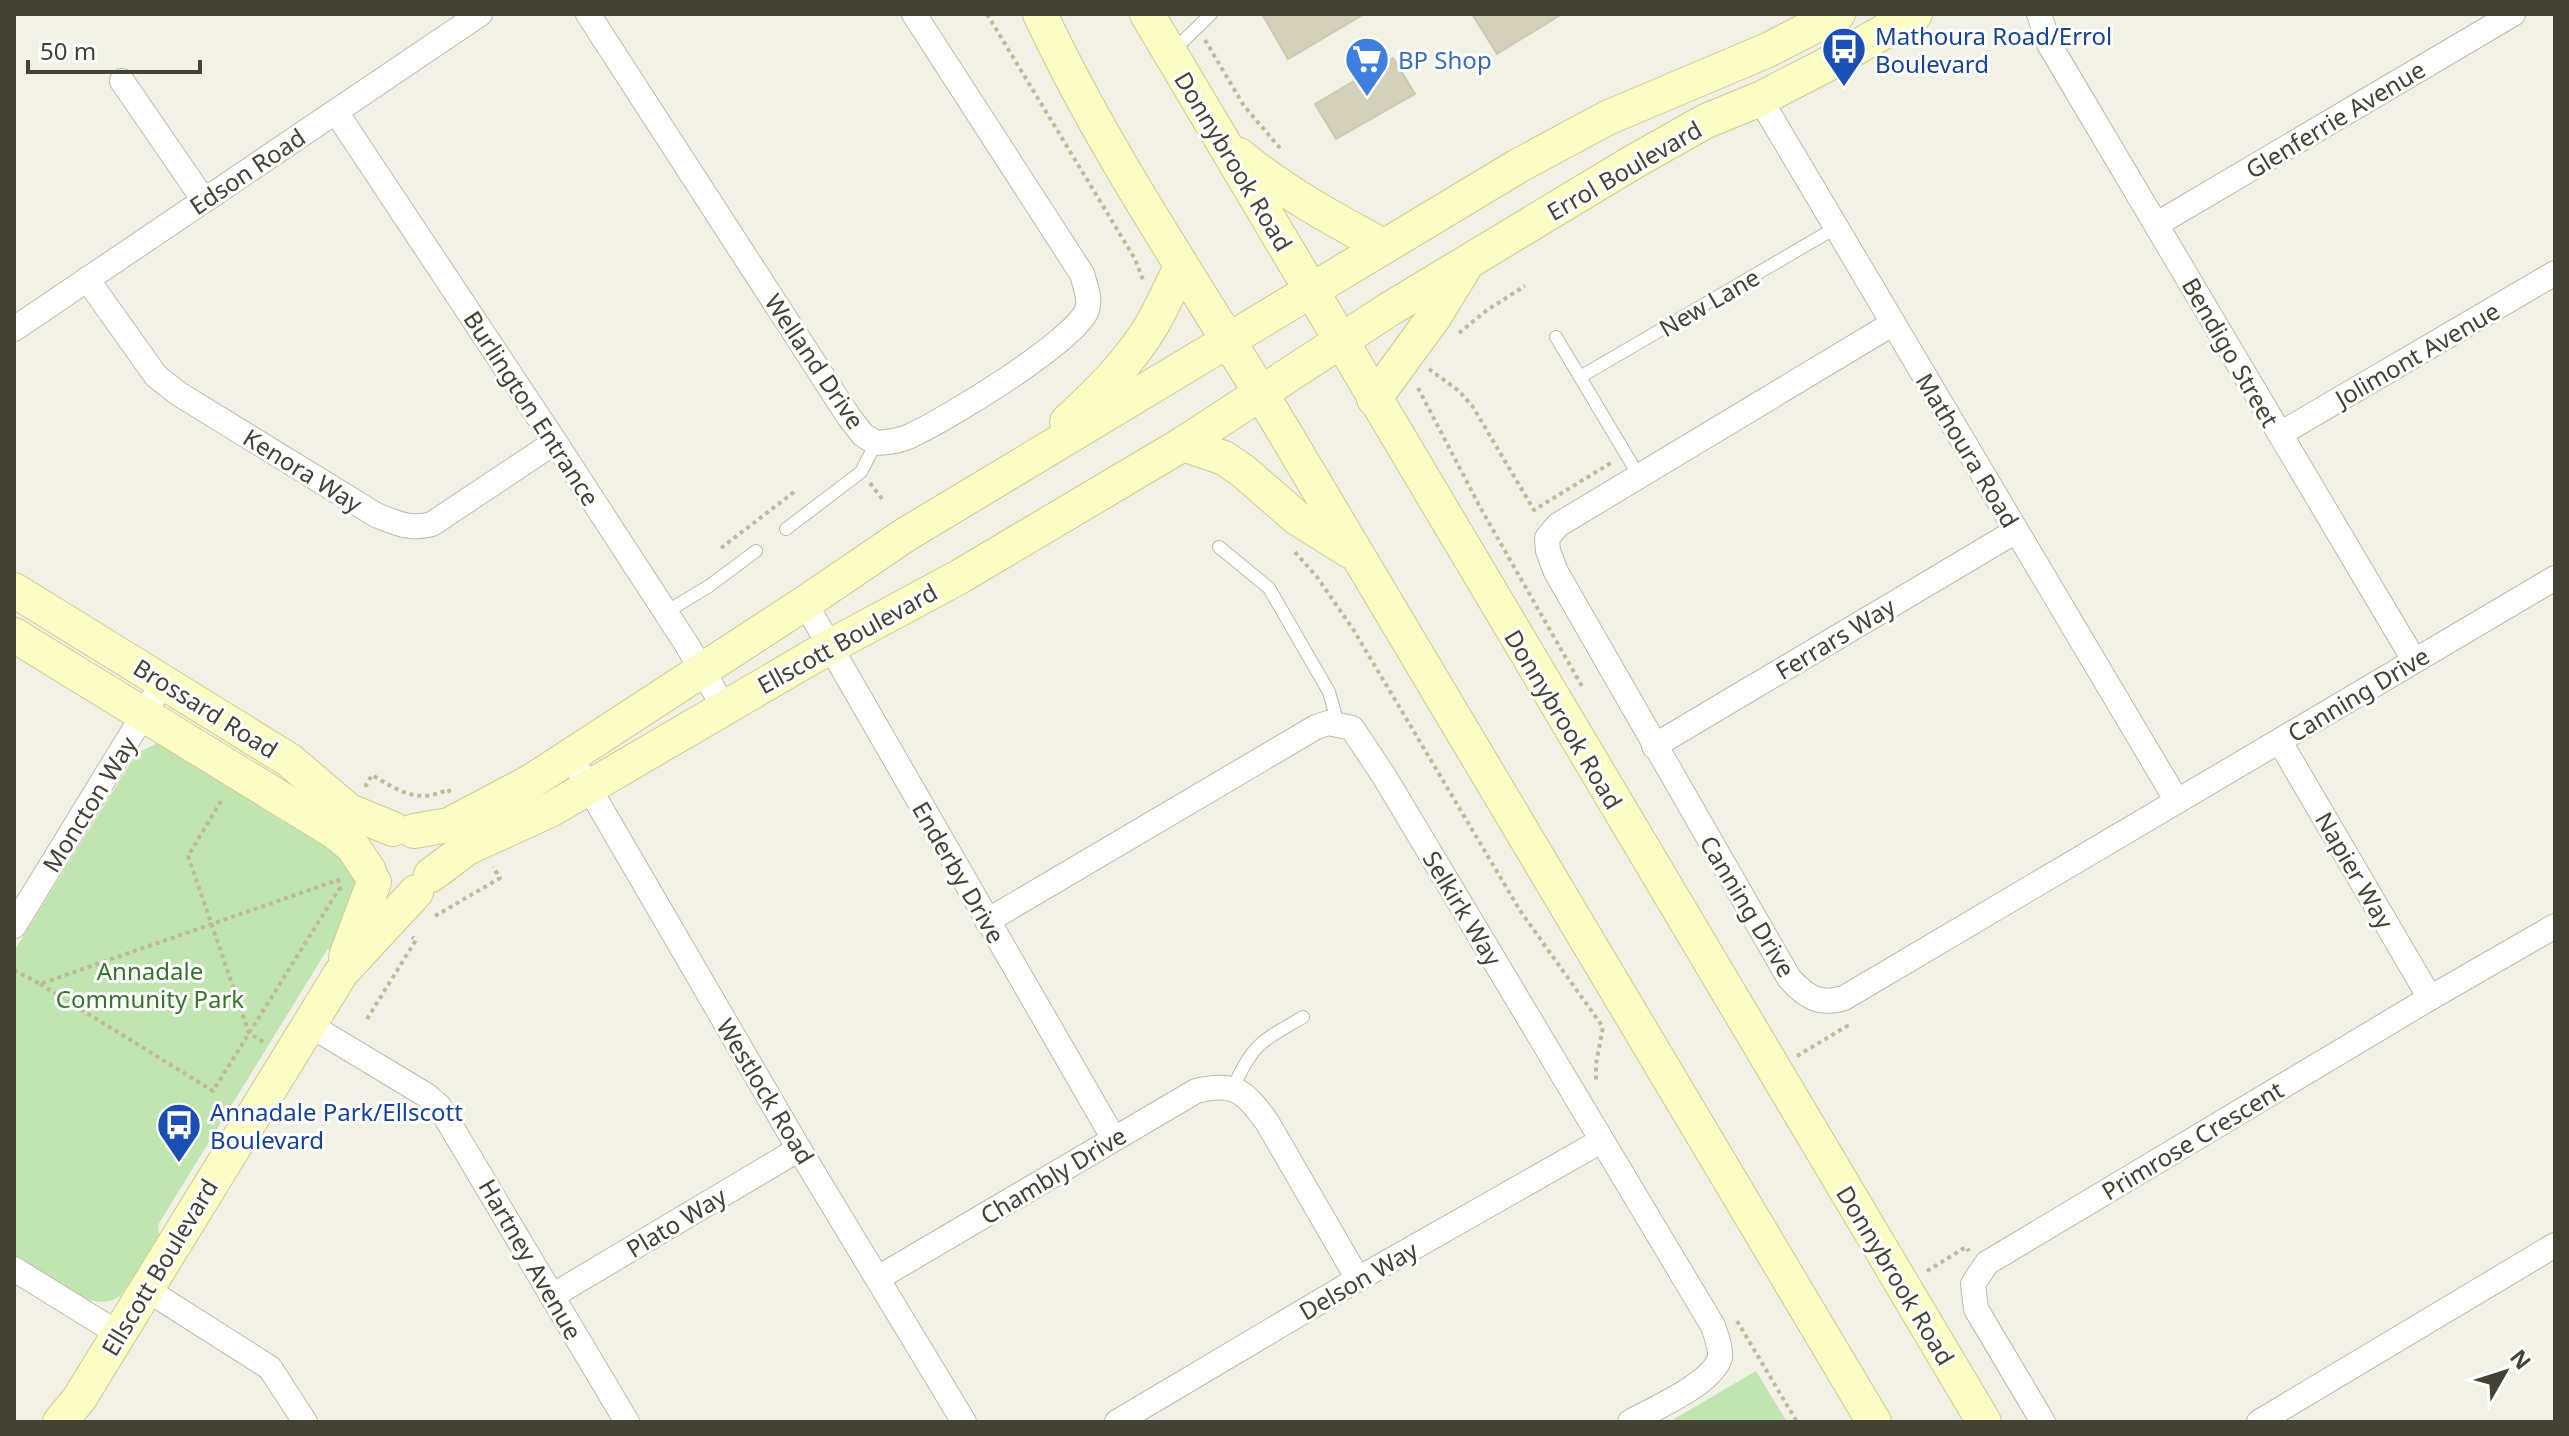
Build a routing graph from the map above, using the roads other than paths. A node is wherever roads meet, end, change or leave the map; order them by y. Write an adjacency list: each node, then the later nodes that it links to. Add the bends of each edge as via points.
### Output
1 (480, 14): 16 (street, Edson Road)
2 (588, 14): 37 (street, Welland Drive, via 849,417)
3 (914, 14): 37 (street, Welland Drive, via 1082,274 1087,310 1057,341 997,386 911,436)
4 (1040, 14): 23 (street, via 1066,70)
5 (1147, 14): 13 (street, Donnybrook Road)
6 (1211, 14): 13 (lane)
7 (1838, 14): 21 (street, Errol Boulevard, via 1768,50 1607,118)
8 (1915, 14): 15 (street, Errol Boulevard)
9 (2019, 14): 12 (street, Bendigo Street)
10 (2039, 14): 12 (street, Bendigo Street)
11 (2513, 14): 19 (street, Glenferrie Avenue)
12 (2049, 44): 19 (street, Bendigo Street)
13 (1170, 53): 17 (street, Donnybrook Road)
14 (122, 81): 18 (street)
15 (1760, 99): 20 (street, Mathoura Road); 22 (street, Errol Boulevard, via 1695,127)
16 (336, 112): 18 (street, Edson Road); 36 (street, Burlington Entrance)
17 (1223, 142): 21 (street, via 1331,218); 26 (street, Donnybrook Road)
18 (203, 199): 25 (street, Edson Road)
19 (2157, 224): 35 (street, Bendigo Street)
20 (1837, 227): 27 (street, Mathoura Road); 32 (lane, New Lane)
21 (1383, 246): 26 (street, Errol Boulevard)
22 (1467, 264): 30 (street, Errol Boulevard); 34 (street, via 1434,317 1424,360)
23 (1181, 267): 31 (street); 39 (street, via 1130,357)
24 (2555, 273): 35 (street, Jolimont Avenue)
25 (87, 279): 28 (street, Edson Road); 36 (street, Kenora Way, via 156,376 397,524 414,529 432,524)
26 (1311, 290): 30 (street, Donnybrook Road); 31 (street, Errol Boulevard)
27 (1892, 324): 40 (street, Canning Drive); 42 (street, Mathoura Road)
28 (14, 329)
29 (1556, 337): 32 (lane)
30 (1341, 341): 33 (street, Errol Boulevard); 34 (street, Donnybrook Road)
31 (1227, 342): 33 (street); 39 (street, Ellscott Boulevard)
32 (1580, 377): 40 (lane)
33 (1261, 395): 38 (street, Ellscott Boulevard); 45 (street)
34 (1374, 399): 90 (street, Donnybrook Road)
35 (2280, 434): 52 (street, Bendigo Street)
36 (555, 442): 49 (street, Burlington Entrance)
37 (876, 443): 41 (lane, via 861,472)
38 (1183, 444): 45 (street, via 1224,458 1297,518); 51 (street, Ellscott Boulevard)
39 (1017, 469): 48 (street, Ellscott Boulevard, via 905,535)
40 (1639, 476): 59 (street, Canning Drive, via 1558,525 1547,538 1556,572)
41 (786, 529)
42 (2016, 531): 59 (street, Ferrars Way); 62 (street, Mathoura Road)
43 (1219, 547): 57 (lane, via 1269,588 1329,692)
44 (756, 551): 49 (lane)
45 (1354, 554): 89 (street)
46 (2555, 578): 52 (street, Canning Drive)
47 (14, 590): 54 (street, Brossard Road)
48 (805, 603): 51 (street, Enderby Drive); 53 (street, Ellscott Boulevard)
49 (666, 612): 53 (street, Burlington Entrance)
50 (14, 635): 56 (street, Brossard Road)
51 (829, 647): 55 (street, Ellscott Boulevard); 66 (street, Enderby Drive)
52 (2414, 660): 58 (street, Canning Drive)
53 (703, 670): 55 (street, Burlington Entrance); 60 (street, Ellscott Boulevard)
54 (164, 681): 56 (street, Moncton Way); 63 (street, Brossard Road, via 289,760 349,811)
55 (724, 707): 61 (street, Ellscott Boulevard)
56 (144, 715): 65 (street, Brossard Road, via 335,832 353,847); 67 (street, Moncton Way)
57 (1338, 724): 66 (street, via 1316,727); 74 (street, Selkirk Way, via 1352,728 1363,741)
58 (2280, 742): 62 (street, Canning Drive); 69 (street, Napier Way)
59 (1654, 746): 62 (street, Canning Drive, via 1789,978 1815,1000 1833,1002)
60 (571, 757): 61 (street, Westlock Road); 63 (street, Ellscott Boulevard, via 449,825)
61 (588, 789): 64 (street, Ellscott Boulevard, via 467,848); 75 (street, Westlock Road)
62 (2177, 801)
63 (404, 830): 64 (street, via 423,836 434,854); 65 (street, via 375,840)
64 (424, 884): 65 (street, via 404,895)
65 (367, 894): 71 (street, Ellscott Boulevard, via 341,973)
66 (987, 921): 73 (street, Enderby Drive)
67 (14, 926)
68 (2555, 926): 69 (street, Primrose Crescent)
69 (2430, 998): 91 (street, Primrose Crescent, via 1980,1270 1973,1284 1976,1309)
70 (1303, 1017): 72 (lane, via 1258,1044)
71 (308, 1024): 80 (street, Ellscott Boulevard); 81 (street, Hartney Avenue, via 439,1106)
72 (1233, 1088): 73 (street, Chambly Drive, via 1196,1091); 79 (street, via 1249,1098 1267,1122)
73 (1114, 1139): 78 (street, Chambly Drive)
74 (1601, 1141): 79 (street, Delson Way); 88 (street, Selkirk Way, via 1719,1342 1720,1358 1703,1380)
75 (799, 1149): 78 (street, Westlock Road); 81 (street, Plato Way)
76 (2555, 1245): 92 (street)
77 (14, 1269): 82 (street)
78 (878, 1278): 86 (street, Westlock Road)
79 (1358, 1279): 87 (street, Delson Way)
80 (146, 1289): 82 (street, Ellscott Boulevard); 84 (street, via 270,1368)
81 (552, 1296): 85 (street, Hartney Avenue)
82 (119, 1334): 83 (street, Ellscott Boulevard)
83 (70, 1414)
84 (305, 1422)
85 (627, 1422)
86 (964, 1422)
87 (1117, 1422)
88 (1630, 1422)
89 (1874, 1422)
90 (1984, 1422)
91 (2043, 1422)
92 (2259, 1422)

